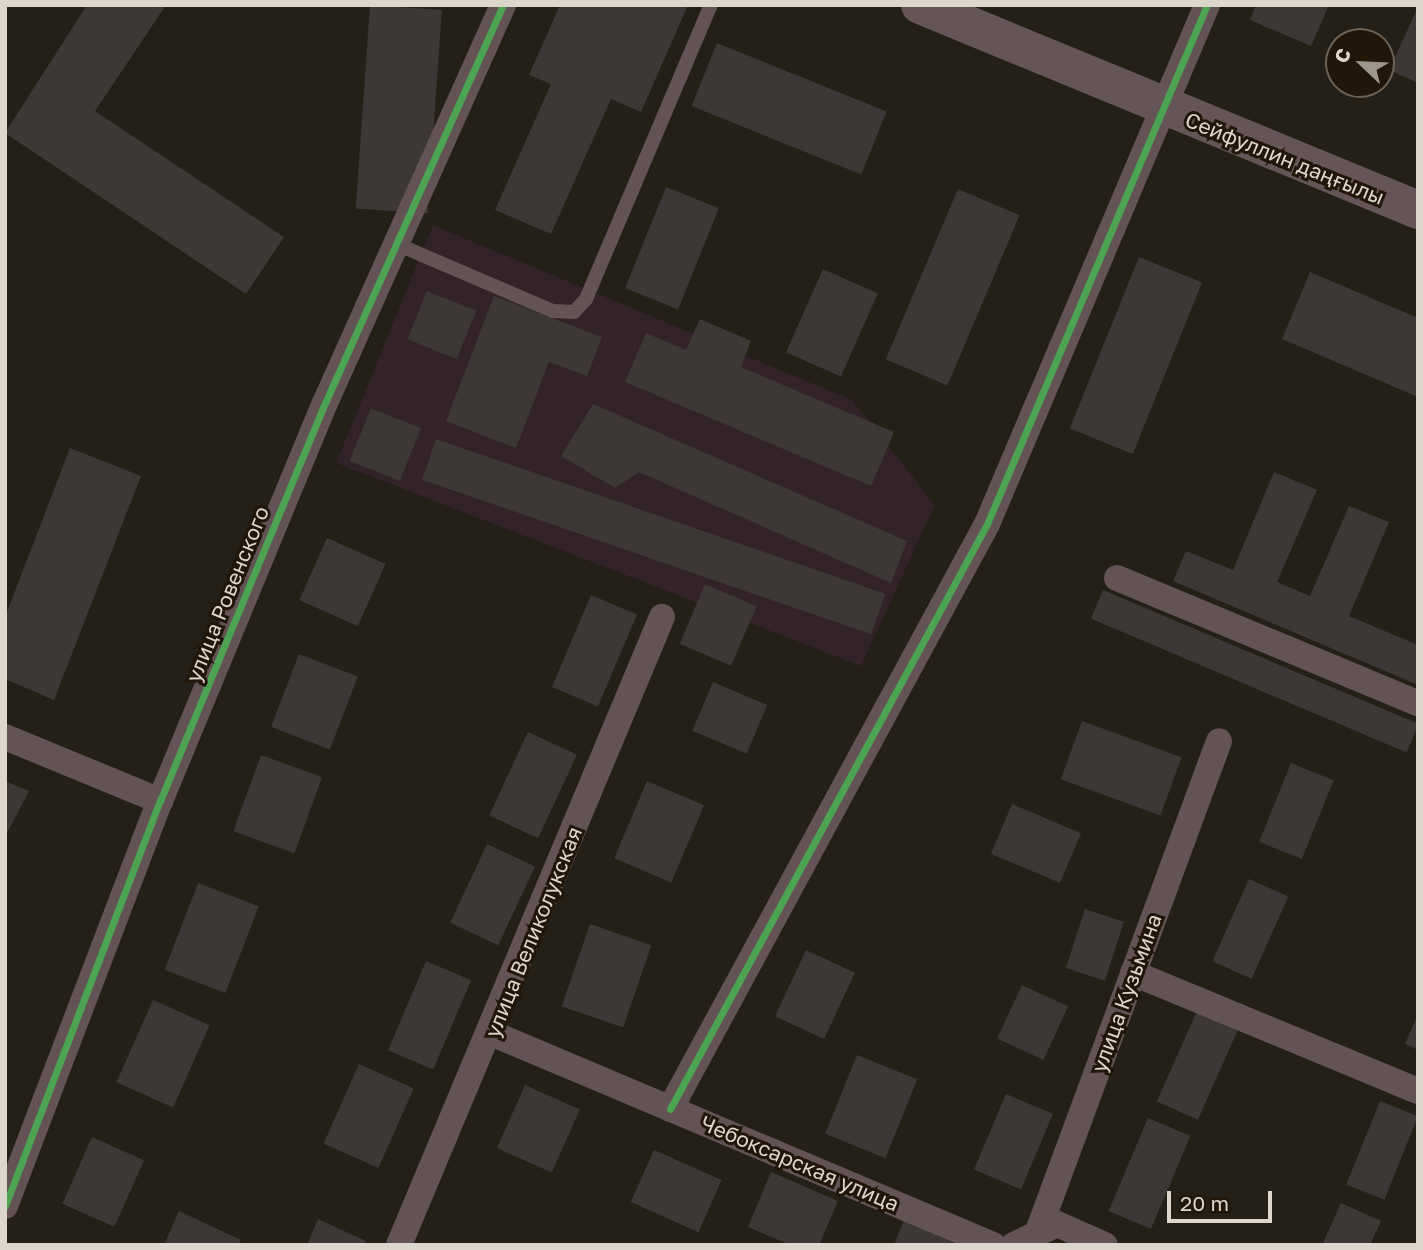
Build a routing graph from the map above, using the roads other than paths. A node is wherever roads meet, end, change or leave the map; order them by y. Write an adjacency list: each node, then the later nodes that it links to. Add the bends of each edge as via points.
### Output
1 (503, 5): 7 (street, улица Ровенского)
2 (711, 5): 7 (lane, via 586,299 574,312 553,311)
3 (920, 5): 5 (main road, Сейфуллин даңғылы)
4 (1208, 5): 5 (street)
5 (1166, 111): 6 (main road, Сейфуллин даңғылы); 17 (street, via 987,524)
6 (1418, 210)
7 (394, 243): 13 (street, улица Ровенского)
8 (1117, 578): 10 (street)
9 (662, 617): 15 (street, улица Великолукская)
10 (1418, 703)
11 (5, 737): 13 (street)
12 (1219, 741): 14 (street, улица Кузьмина)
13 (160, 801): 18 (street, улица Ровенского)
14 (1133, 973): 16 (street); 19 (street, улица Кузьмина)
15 (491, 1033): 17 (street, Чебоксарская улица); 20 (street, улица Великолукская)
16 (1418, 1091)
17 (670, 1109): 21 (street, Чебоксарская улица)
18 (5, 1206)
19 (1028, 1242): 22 (street, via 1057,1224)
20 (399, 1245)
21 (993, 1245)
22 (1105, 1245)

